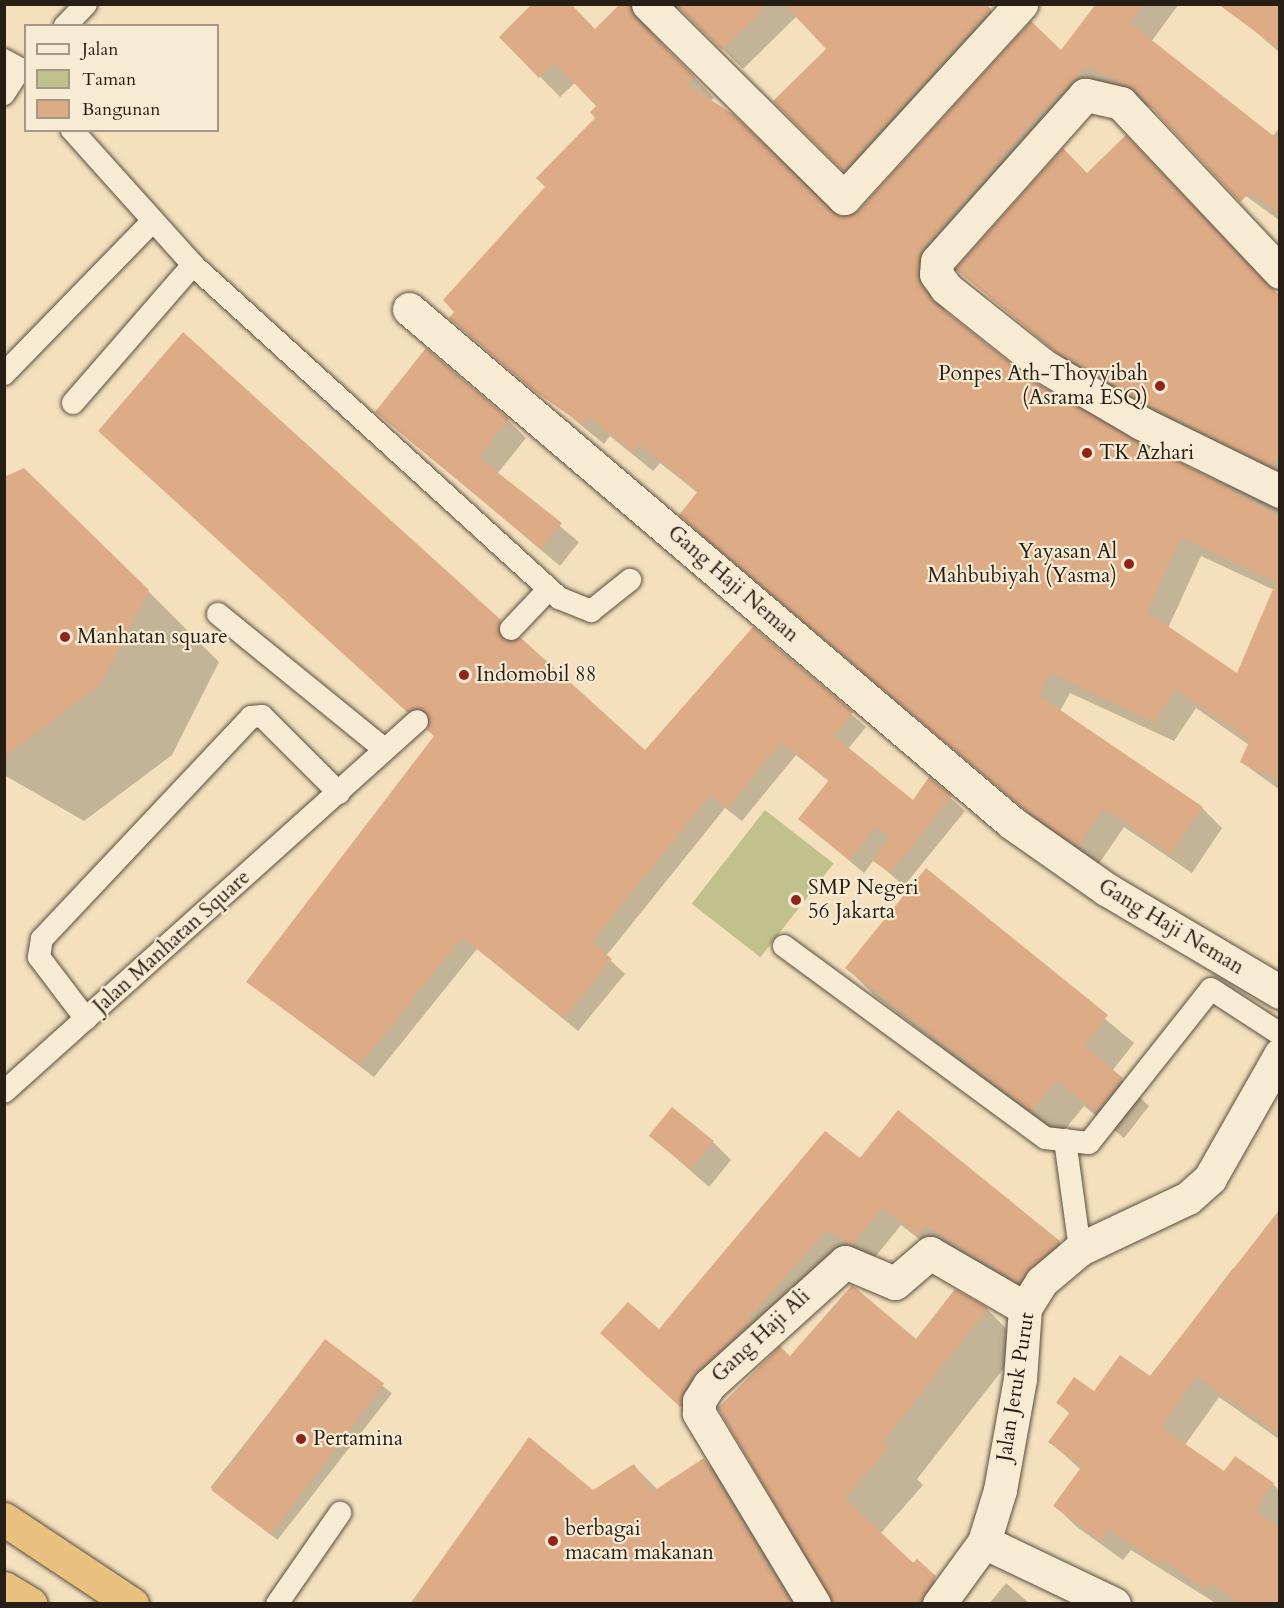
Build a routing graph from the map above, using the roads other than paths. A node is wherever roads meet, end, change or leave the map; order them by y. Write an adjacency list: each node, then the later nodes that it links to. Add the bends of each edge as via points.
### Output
1 (86, 4): 4 (lane)
2 (648, 4): 3 (street, via 844,198)
3 (1021, 4)
4 (66, 24)
5 (19, 67): 6 (lane)
6 (4, 94)
7 (74, 132): 8 (lane)
8 (151, 223): 9 (lane); 12 (lane)
9 (193, 265): 13 (lane); 16 (lane)
10 (1280, 272): 14 (street, via 1121,103 1085,95 944,252 936,274 946,288 1044,366 1141,423)
11 (409, 309): 23 (street, Gang Haji Neman, via 1012,823)
12 (4, 374)
13 (74, 403)
14 (1280, 491)
15 (630, 580): 16 (lane, via 591,611)
16 (549, 589): 18 (lane)
17 (218, 614): 20 (lane)
18 (511, 629)
19 (417, 721): 20 (lane, Jalan Manhatan Square)
20 (384, 749): 21 (lane, Jalan Manhatan Square)
21 (339, 793): 24 (lane, Jalan Manhatan Square); 24 (lane, via 262,716 251,717 42,939 39,957)
22 (784, 946): 28 (lane, via 1045,1138)
23 (1280, 992)
24 (86, 1019): 27 (lane, Jalan Manhatan Square)
25 (1280, 1034): 28 (lane, via 1211,988 1089,1143)
26 (1280, 1056): 29 (street, Jalan Jeruk Purut, via 1210,1178 1188,1198)
27 (4, 1092)
28 (1065, 1140): 29 (lane)
29 (1080, 1249): 30 (street, Jalan Jeruk Purut, via 1054,1268)
30 (1025, 1308): 33 (street, Jalan Jeruk Purut, via 1016,1401); 38 (street, Gang Haji Ali, via 930,1253 895,1283 845,1262 709,1385 699,1401 699,1413)
31 (340, 1513): 37 (lane)
32 (4, 1519): 36 (highway)
33 (984, 1542): 39 (street, Jalan Jeruk Purut); 40 (street)
34 (4, 1588): 35 (highway)
35 (31, 1604)
36 (132, 1604)
37 (277, 1604)
38 (814, 1604)
39 (939, 1604)
40 (1114, 1604)

